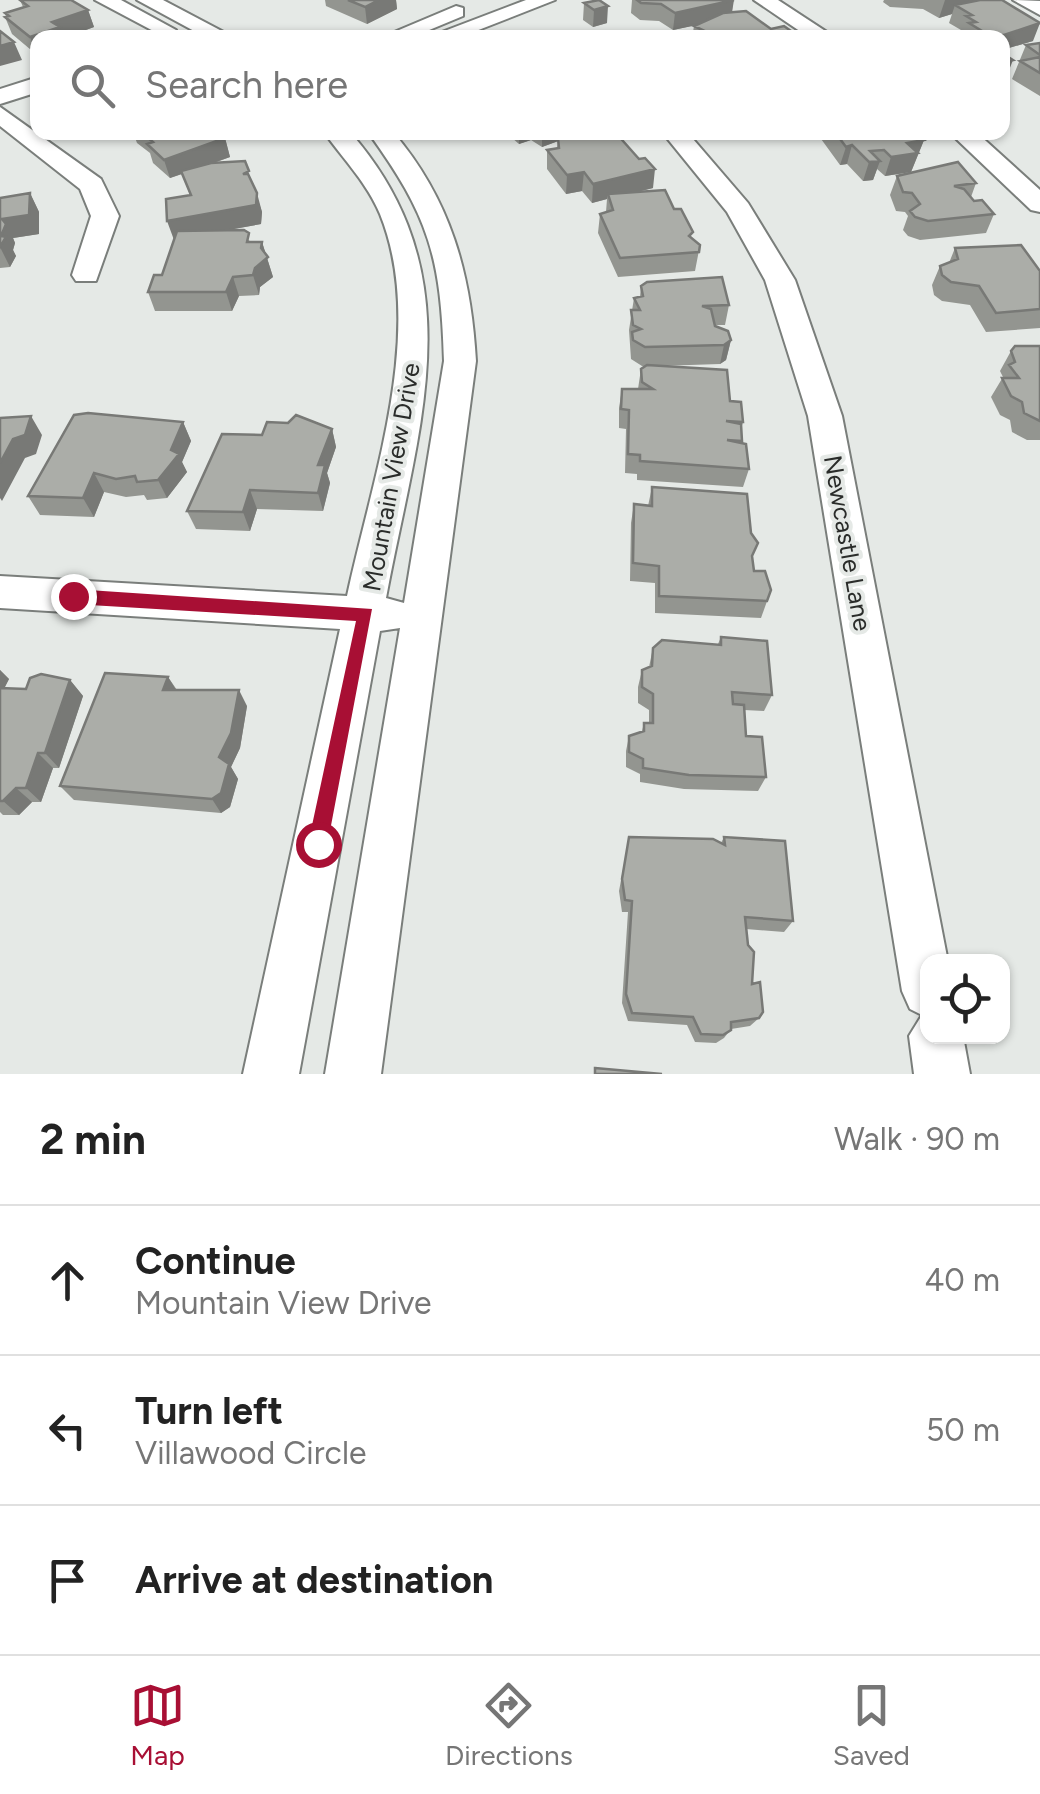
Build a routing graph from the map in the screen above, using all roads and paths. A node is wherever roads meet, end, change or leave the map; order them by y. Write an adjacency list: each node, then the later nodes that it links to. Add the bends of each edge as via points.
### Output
1 (105, 0): 9 (street)
2 (147, 0): 8 (street)
3 (545, 0): 6 (street)
4 (764, 0): 15 (street)
5 (1023, 0): 7 (street)
6 (478, 5): 12 (street); 13 (street); 14 (street)
7 (1040, 9)
8 (201, 26): 10 (street); 11 (street)
9 (162, 30)
10 (192, 30)
11 (209, 30)
12 (411, 30)
13 (446, 30)
14 (516, 30)
15 (813, 30)
16 (30, 87): 17 (street)
17 (0, 97)
18 (0, 114): 19 (street)
19 (30, 137)
20 (34, 140): 26 (street, via 92,185 104,216)
21 (343, 140): 28 (street, Mountain View Drive, via 389,204 410,257 414,290 413,366)
22 (387, 140): 29 (street, Mountain View Drive, via 438,224 458,292 460,362)
23 (681, 140): 30 (street, Newcastle Lane, via 739,209 780,280 825,416)
24 (970, 140): 25 (street)
25 (1040, 204)
26 (86, 275)
27 (0, 592): 28 (street)
28 (366, 614): 29 (street); 32 (street, Mountain View Drive)
29 (422, 617): 33 (street, Mountain View Drive)
30 (921, 954)
31 (937, 1044): 34 (street)
32 (271, 1074)
33 (353, 1074)
34 (942, 1074)

